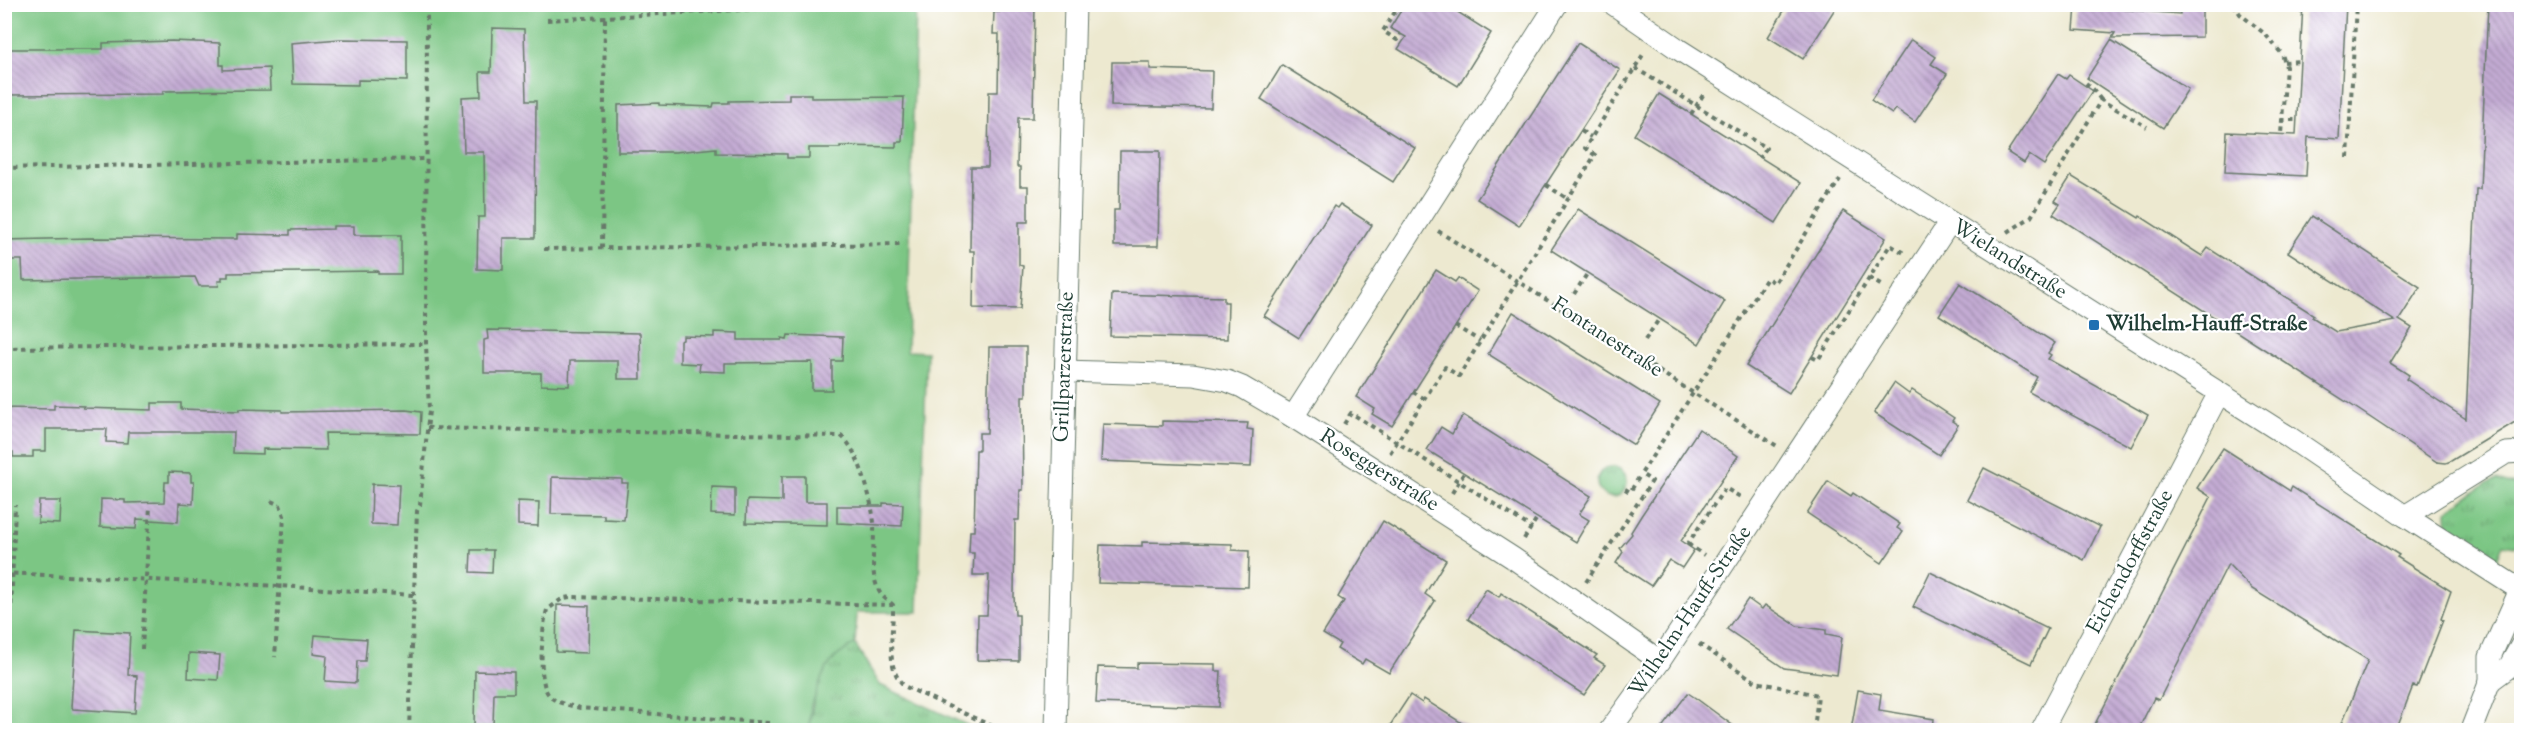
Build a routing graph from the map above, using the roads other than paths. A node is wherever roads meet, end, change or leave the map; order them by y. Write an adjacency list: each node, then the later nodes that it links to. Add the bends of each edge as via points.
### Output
1 (1075, 4): 5 (street, Grillparzerstraße)
2 (1557, 4): 7 (street)
3 (1613, 4): 4 (street, Wielandstraße)
4 (1950, 222): 6 (street, Wielandstraße); 12 (street, Wilhelm-Hauff-Straße)
5 (1065, 371): 7 (street, Roseggerstraße, via 1175,373 1227,381); 14 (street, Grillparzerstraße)
6 (2219, 393): 9 (street, Wielandstraße); 16 (street, Eichendorffstraße)
7 (1293, 417): 12 (street, Roseggerstraße, via 1513,558)
8 (2522, 452): 9 (street, via 2506,453)
9 (2405, 516): 10 (street, Wielandstraße)
10 (2521, 590): 13 (street, via 2490,657)
11 (2522, 644): 13 (street, via 2509,667)
12 (1660, 661): 15 (street, Wilhelm-Hauff-Straße)
13 (2490, 681): 17 (street)
14 (1056, 730)
15 (1610, 730)
16 (2043, 730)
17 (2471, 730)

